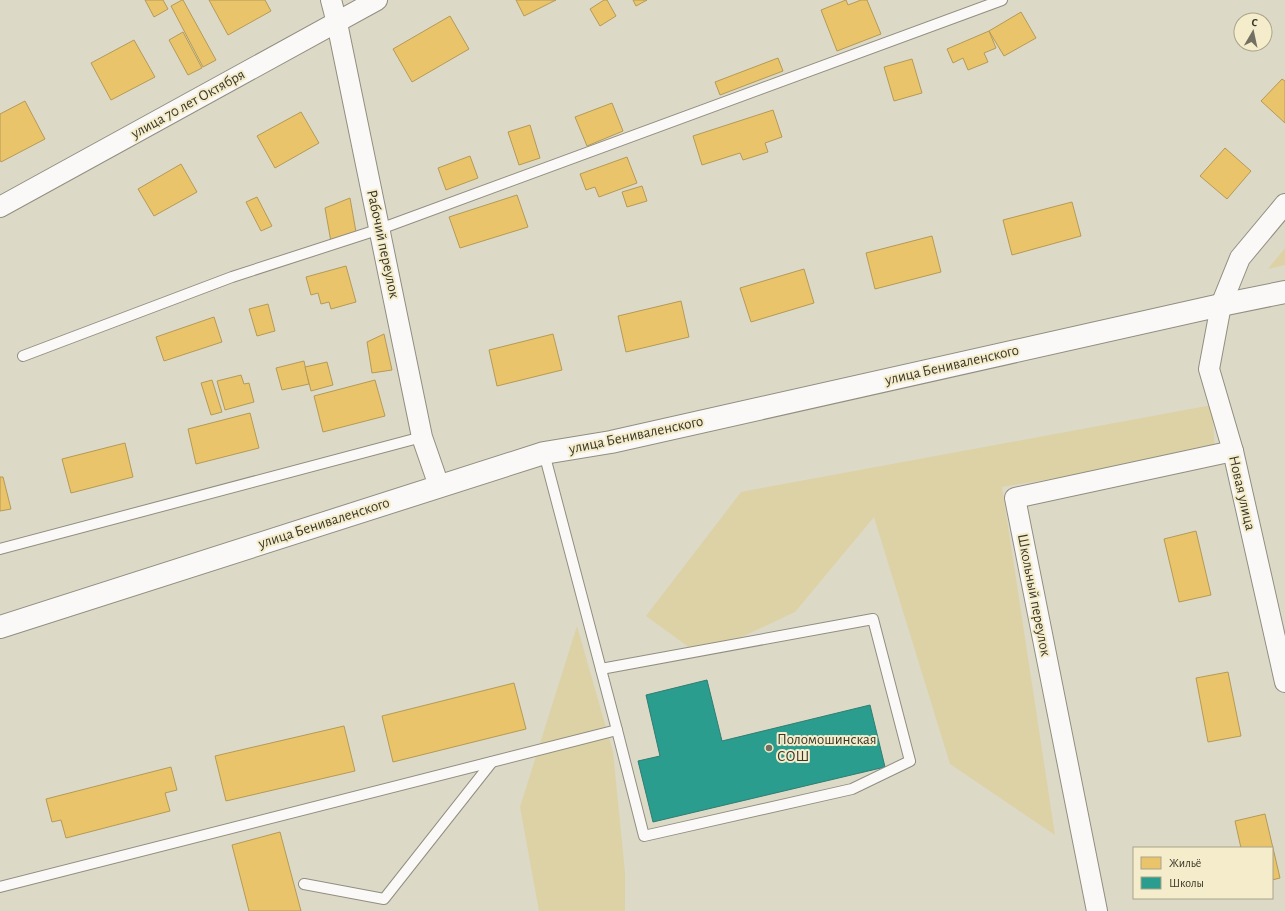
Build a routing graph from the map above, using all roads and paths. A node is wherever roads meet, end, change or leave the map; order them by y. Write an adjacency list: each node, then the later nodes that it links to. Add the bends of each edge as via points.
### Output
1 (330, 0): 4 (street, Рабочий переулок)
2 (376, 0): 4 (street, улица 70 лет Октября)
3 (1002, 0): 7 (lane)
4 (337, 23): 6 (street, улица 70 лет Октября); 7 (street, Рабочий переулок)
5 (1285, 204): 9 (street, Новая улица, via 1240,258)
6 (0, 207)
7 (380, 229): 10 (lane, via 232,277); 11 (street, Рабочий переулок)
8 (1285, 292): 9 (street, улица Бениваленского)
9 (1222, 305): 12 (street, Новая улица, via 1209,369); 13 (street, улица Бениваленского, via 619,440)
10 (23, 356)
11 (422, 437): 14 (street, Рабочий переулок); 15 (lane)
12 (1233, 451): 18 (street, Новая улица); 23 (street, Школьный переулок, via 1015,498)
13 (544, 453): 14 (street, улица Бениваленского); 17 (lane)
14 (439, 486): 16 (street, улица Бениваленского)
15 (0, 549)
16 (0, 627)
17 (601, 669): 19 (lane); 19 (lane, via 873,619 910,760 852,789 644,836)
18 (1285, 682)
19 (617, 730): 20 (lane)
20 (492, 762): 21 (lane, via 384,899); 22 (lane)
21 (304, 884)
22 (0, 887)
23 (1096, 911)

